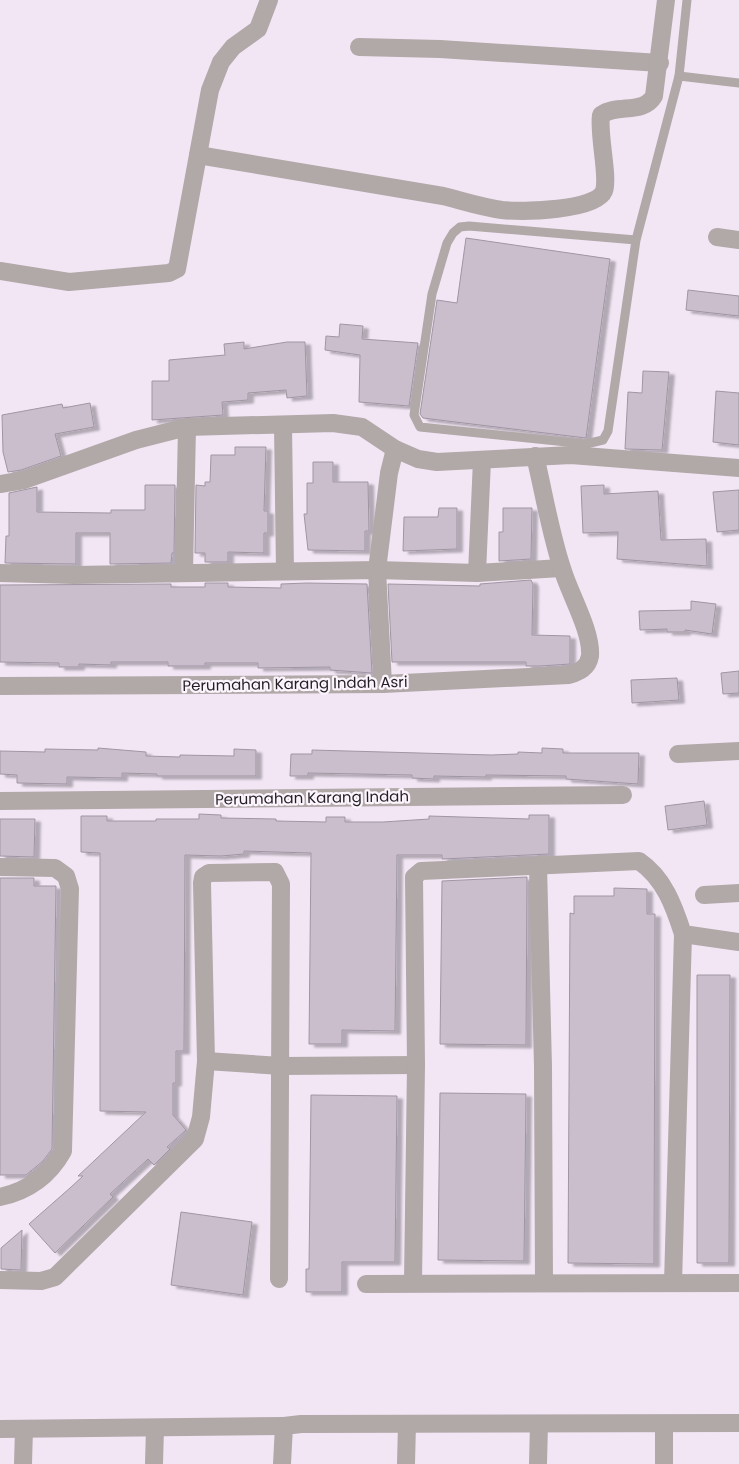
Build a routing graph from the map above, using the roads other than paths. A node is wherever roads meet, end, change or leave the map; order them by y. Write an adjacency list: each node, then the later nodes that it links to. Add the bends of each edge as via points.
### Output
1 (269, 0): 8 (street, via 258,29 233,47 221,62 210,90)
2 (666, 0): 5 (street)
3 (687, 0): 6 (lane)
4 (359, 47): 5 (street)
5 (660, 63): 8 (street, via 652,101 639,107 601,114 604,192 596,200 583,205 504,210 442,196)
6 (679, 76): 7 (lane); 10 (lane)
7 (739, 83)
8 (198, 155): 12 (street, via 177,269 169,273 69,282)
9 (717, 237): 11 (street)
10 (636, 240): 10 (lane, via 469,226 460,227 452,233 432,294 414,415 420,427 586,444 603,440 608,431)
11 (739, 240)
12 (0, 271)
13 (283, 425): 14 (street); 15 (street, via 333,423 362,427); 23 (street)
14 (187, 427): 19 (street, via 136,440 24,480); 22 (street)
15 (396, 449): 17 (street, via 418,459 437,462); 21 (street, via 389,473)
16 (535, 456): 17 (street); 18 (street, via 570,455); 20 (street)
17 (482, 460): 25 (street)
18 (739, 468)
19 (0, 484)
20 (562, 568): 25 (street); 26 (street, Perumahan Karang Indah Asri, via 585,631 590,656 580,672)
21 (377, 570): 23 (street); 25 (street); 26 (street)
22 (184, 572): 23 (street); 24 (street, via 74,576)
23 (285, 572)
24 (0, 573)
25 (477, 573)
26 (383, 684): 27 (street, Perumahan Karang Indah Asri)
27 (0, 686)
28 (739, 751): 29 (street)
29 (678, 754)
30 (623, 795): 31 (street, Perumahan Karang Indah)
31 (0, 801)
32 (538, 865): 36 (street, via 639,861 650,868 663,886); 39 (street, via 422,871 414,877); 45 (street)
33 (0, 867): 41 (street, via 55,868 66,876 70,888 63,1151 48,1173 29,1187)
34 (739, 893): 35 (street)
35 (704, 895)
36 (683, 934): 37 (street); 46 (street)
37 (739, 942)
38 (206, 1061): 40 (street); 40 (street, via 203,877 209,873 275,872 281,884); 43 (street, via 201,1117 191,1144 56,1277 41,1281)
39 (416, 1065): 40 (street); 44 (street)
40 (281, 1066): 42 (street)
41 (0, 1197)
42 (279, 1279)
43 (0, 1280)
44 (413, 1282): 45 (street); 48 (street)
45 (544, 1283): 46 (street)
46 (673, 1283): 47 (street)
47 (739, 1283)
48 (366, 1284)
49 (407, 1424): 50 (street); 53 (street); 60 (street)
50 (539, 1424): 51 (street); 61 (street)
51 (664, 1424): 52 (street); 62 (street)
52 (739, 1424)
53 (284, 1426): 54 (street); 59 (street)
54 (154, 1428): 56 (street); 58 (street)
55 (0, 1429): 56 (street)
56 (24, 1429): 57 (street)
57 (24, 1464)
58 (154, 1464)
59 (282, 1464)
60 (406, 1464)
61 (538, 1464)
62 (664, 1464)

